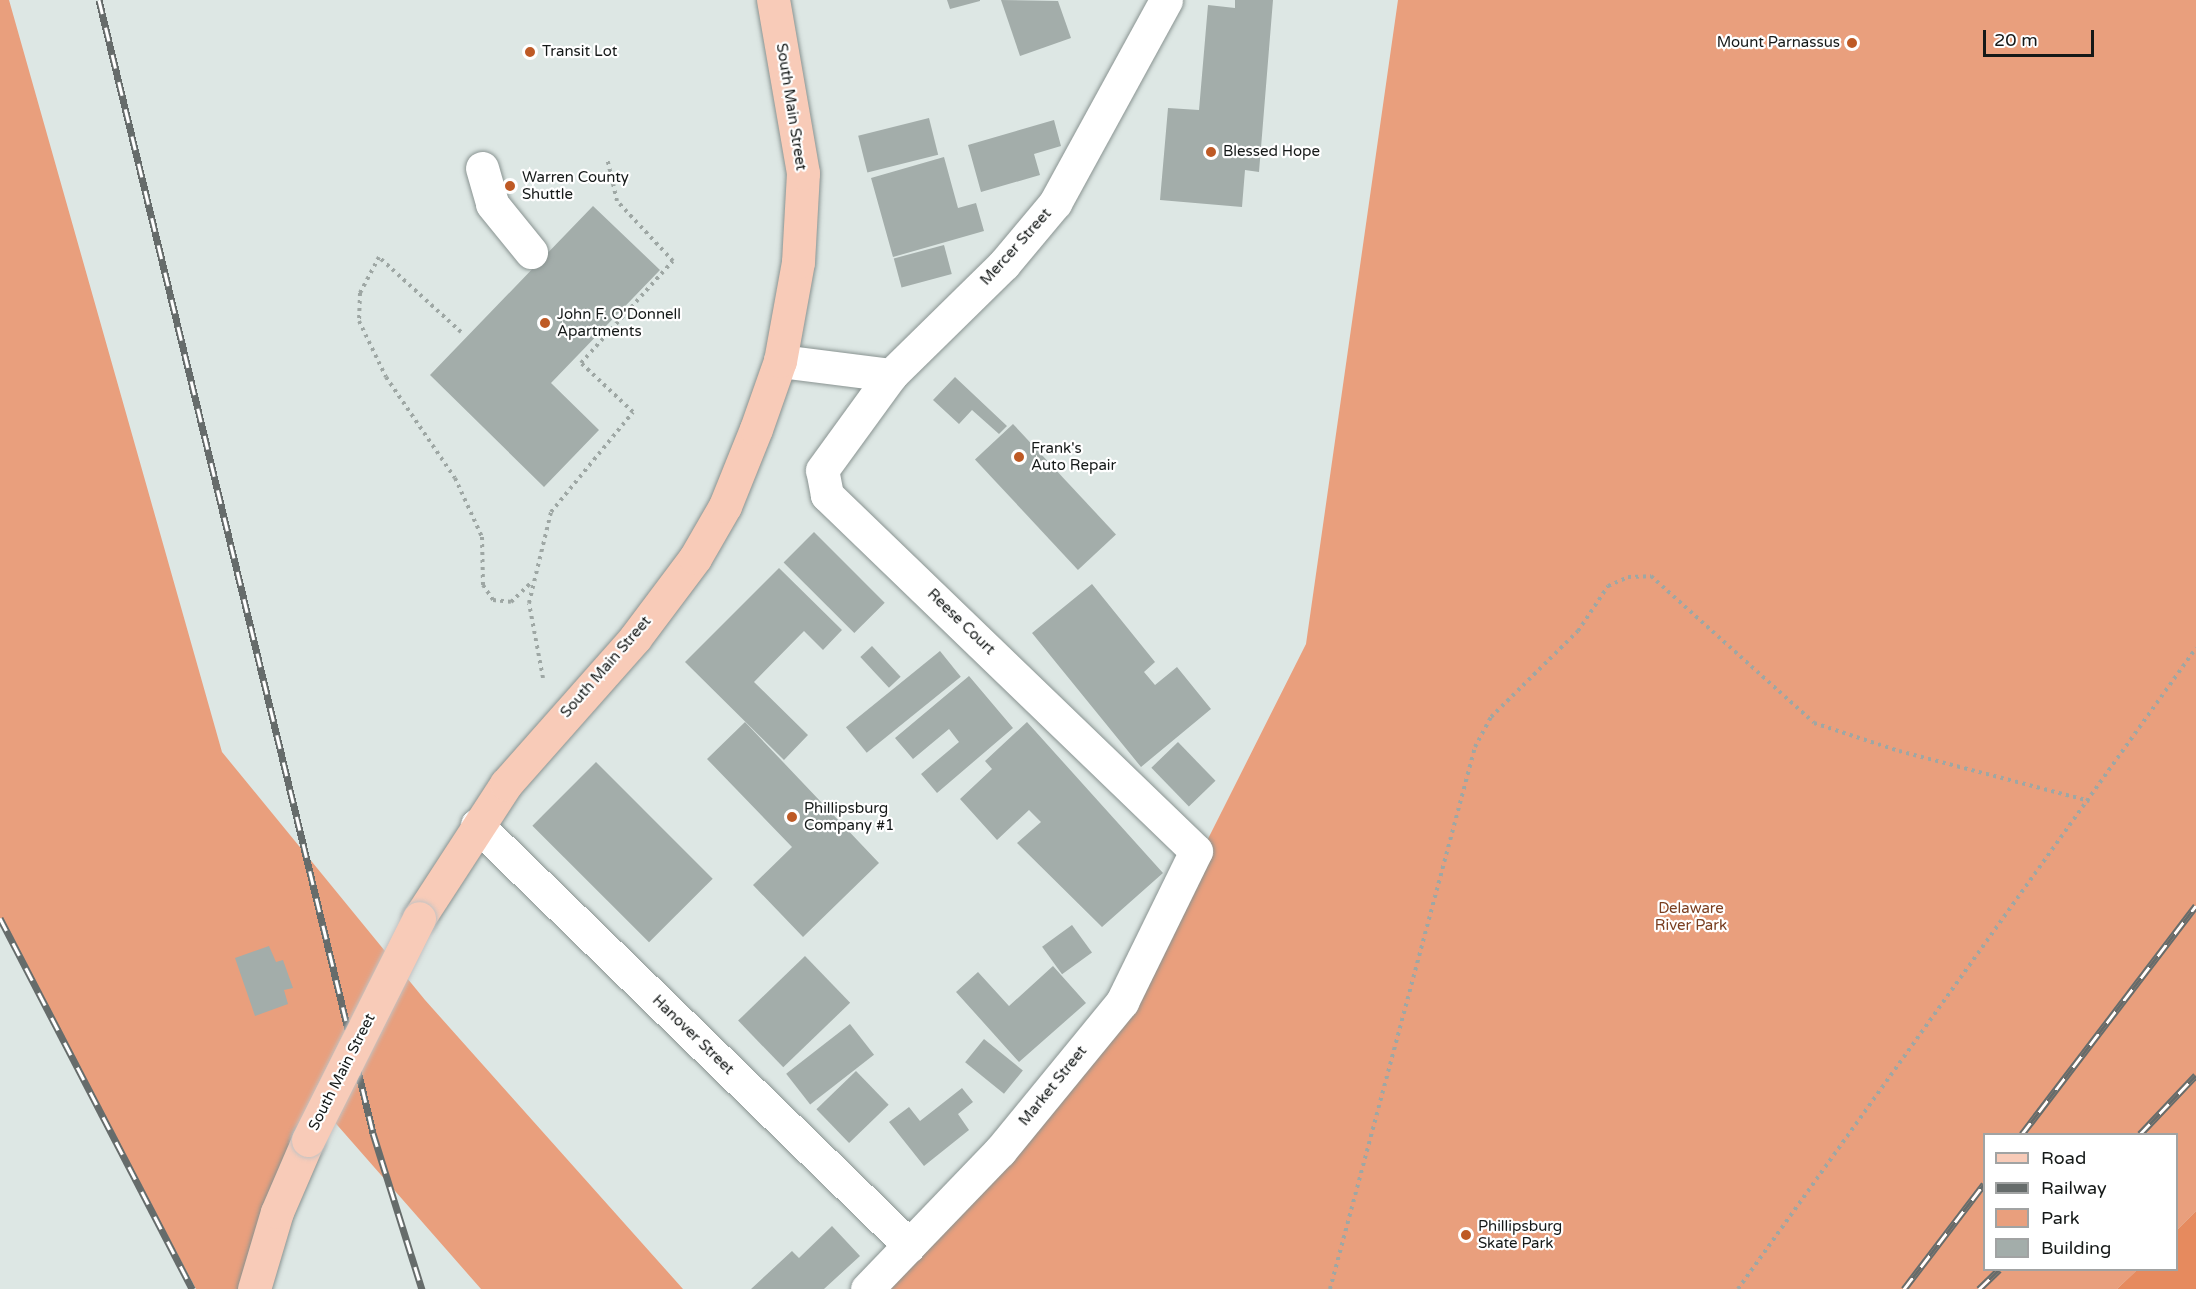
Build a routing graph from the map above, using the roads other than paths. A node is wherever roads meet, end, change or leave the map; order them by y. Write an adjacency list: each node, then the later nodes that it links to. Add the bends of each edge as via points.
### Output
1 (773, 0): 5 (main road, South Main Street, via 803,174 798,262)
2 (1166, 0): 6 (street, Mercer Street, via 1055,203 1004,264)
3 (483, 168): 4 (street, via 492,204)
4 (531, 252)
5 (780, 362): 6 (street); 7 (main road, South Main Street, via 725,506 695,558)
6 (891, 375): 8 (street, Reese Court, via 822,470 827,495)
7 (477, 825): 9 (street, Hanover Street); 10 (main road, South Main Street, bridge, via 419,918 308,1140 277,1212)
8 (1196, 851): 9 (street, Market Street, via 1122,1002 1000,1151)
9 (909, 1245): 11 (street, Market Street)
10 (254, 1289)
11 (867, 1289)

